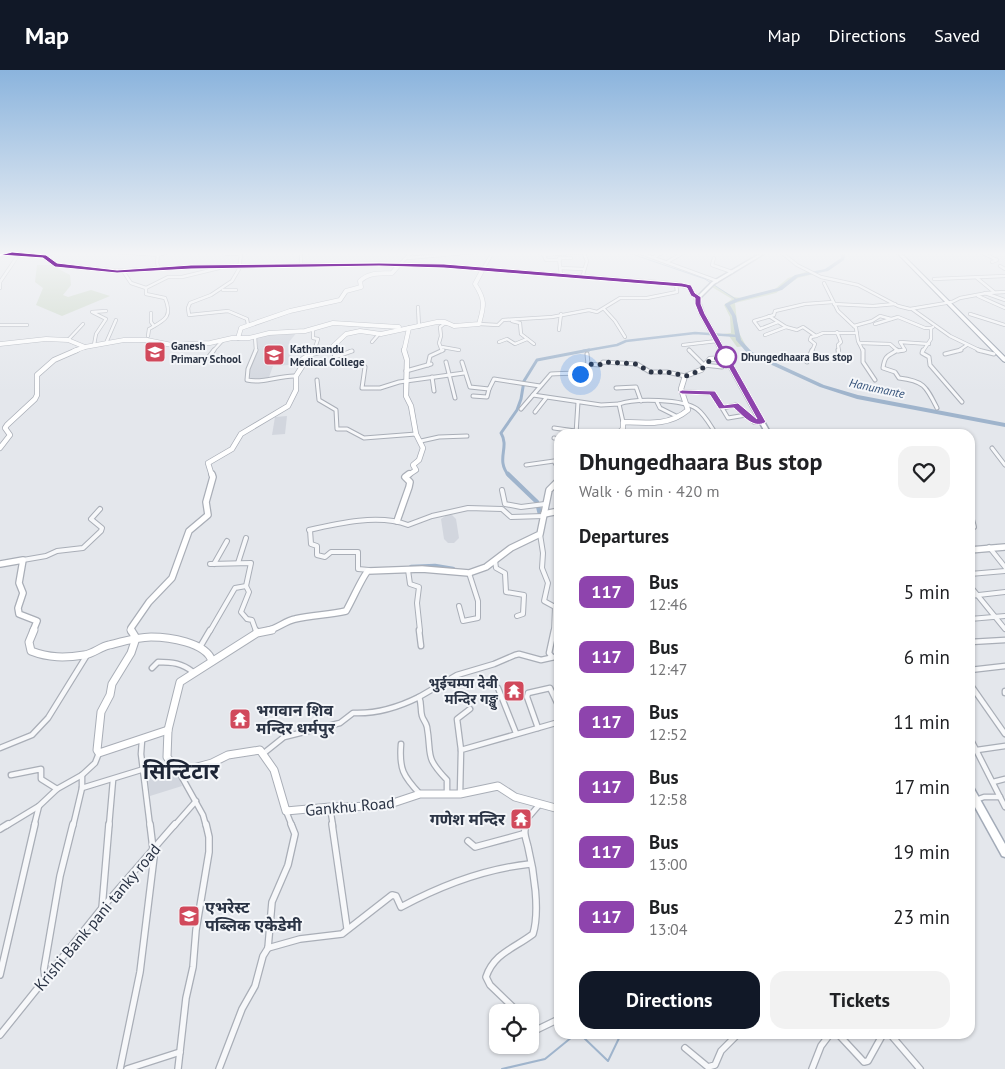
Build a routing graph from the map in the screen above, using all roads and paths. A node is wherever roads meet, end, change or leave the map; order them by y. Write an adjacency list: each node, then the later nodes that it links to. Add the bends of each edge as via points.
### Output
1 (165, 299): 35 (street, via 168,317)
2 (204, 299): 36 (street, via 190,303 189,315 228,311 247,319)
3 (341, 299): 36 (street, via 296,308)
4 (483, 299): 30 (street)
5 (619, 299): 17 (street)
6 (698, 299): 57 (main road, via 700,310)
7 (833, 299): 12 (street)
8 (885, 299): 14 (street)
9 (946, 299): 13 (highway)
10 (959, 299): 13 (street)
11 (984, 299): 16 (street)
12 (834, 303): 14 (street); 23 (street, via 805,304 775,311); 37 (street)
13 (950, 303): 18 (street); 76 (highway); 83 (highway)
14 (895, 304): 18 (street)
15 (418, 307): 38 (street)
16 (1005, 308)
17 (604, 309): 21 (street); 52 (street)
18 (912, 309): 40 (street)
19 (106, 311): 65 (street, via 92,312 106,319 96,334)
20 (152, 313): 35 (street)
21 (561, 314): 24 (street); 44 (street)
22 (970, 314): 34 (street)
23 (769, 316): 27 (street); 27 (street, via 754,321 760,329)
24 (509, 319): 30 (street, via 501,321 500,325); 54 (street, via 520,323 521,334)
25 (892, 319): 31 (street); 37 (street, via 880,316); 40 (street, via 898,317 925,328)
26 (116, 320): 60 (street)
27 (778, 322): 39 (street)
28 (83, 324): 55 (street)
29 (449, 324): 30 (street); 38 (street, via 437,322); 69 (street, via 440,327 439,343)
30 (480, 324)
31 (875, 324)
32 (0, 325): 33 (street)
33 (27, 325)
34 (1005, 325)
35 (154, 326): 49 (street)
36 (248, 326): 53 (street, via 240,330)
37 (854, 326): 46 (street)
38 (419, 327): 42 (street)
39 (786, 327): 48 (street); 50 (street, via 797,330 802,327)
40 (932, 327): 64 (street, via 933,338); 67 (street)
41 (403, 328): 42 (street); 43 (street, via 333,323); 47 (street)
42 (409, 328): 91 (street, via 404,351)
43 (313, 329): 51 (street); 75 (street, via 313,338 318,339)
44 (559, 330)
45 (837, 332): 46 (street); 50 (street); 80 (street, via 841,342 838,344)
46 (857, 333): 61 (street)
47 (379, 334): 58 (street); 70 (street, via 360,331 346,334)
48 (765, 335)
49 (148, 336)
50 (816, 336): 86 (street, via 810,340 815,344)
51 (255, 337): 53 (street); 94 (street, via 256,353 250,362 246,380 264,382 277,377)
52 (625, 337)
53 (238, 338): 56 (street)
54 (527, 339): 59 (street, via 515,344 507,339); 63 (street)
55 (68, 340): 62 (street); 68 (street)
56 (223, 340): 60 (street, via 172,345 147,340); 82 (street)
57 (717, 341): 66 (street); 81 (main road)
58 (372, 342)
59 (499, 342)
60 (106, 343): 65 (street)
61 (859, 343): 74 (street, via 890,344); 98 (street, via 863,362)
62 (0, 344)
63 (534, 344)
64 (929, 344): 74 (street, via 900,342 905,350); 112 (street, via 922,353 929,357 930,366)
65 (94, 345): 68 (street)
66 (683, 345)
67 (967, 345): 78 (street); 79 (street)
68 (85, 347): 132 (street, via 54,360 37,375 35,399 7,425 5,428 10,435)
69 (442, 347): 71 (street); 91 (street, via 443,351 429,357 430,365)
70 (332, 348): 73 (street, via 335,358); 75 (street)
71 (460, 350)
72 (689, 350): 88 (street)
73 (352, 351)
74 (898, 351): 116 (street, via 889,353 883,368 895,372 899,378 917,380 929,392)
75 (314, 353): 94 (street, via 304,359 304,365)
76 (1005, 353)
77 (587, 354): 87 (street)
78 (945, 354)
79 (994, 354)
80 (839, 356)
81 (726, 358): 88 (street, via 711,359); 122 (main road)
82 (207, 359)
83 (1005, 360)
84 (446, 362): 93 (street)
85 (462, 362): 92 (street)
86 (807, 362)
87 (588, 364): 95 (street, via 637,364 650,372); 100 (street, via 583,374 551,374)
88 (706, 366): 90 (street); 95 (street)
89 (365, 367): 99 (street, via 362,388 383,388)
90 (722, 367)
91 (406, 371): 99 (street)
92 (464, 373): 93 (street); 102 (street, via 470,388)
93 (450, 375): 96 (street); 107 (street)
94 (296, 376): 174 (street, via 296,390 288,406 240,434 232,449 208,463 213,477 206,502 208,516 189,531 172,578 133,624 131,632)
95 (686, 376): 104 (street)
96 (432, 377): 99 (street); 103 (street)
97 (317, 380): 129 (street, via 319,400 336,410 337,429 347,429 364,438)
98 (875, 380)
99 (407, 381): 129 (street, via 406,396)
100 (540, 386): 102 (street, via 494,379); 105 (street)
101 (616, 388): 109 (street, via 636,387)
102 (489, 389): 106 (street, via 487,397)
103 (434, 391)
104 (682, 392): 114 (street); 115 (street, via 713,393)
105 (533, 395): 108 (street); 117 (street)
106 (473, 396)
107 (456, 398)
108 (546, 398): 110 (street); 118 (street)
109 (641, 401): 111 (street); 113 (street)
110 (578, 402): 113 (street, via 601,406); 125 (street)
111 (657, 402): 114 (street); 120 (street, via 660,408)
112 (962, 402)
113 (619, 404): 121 (street)
114 (688, 406): 120 (street); 127 (street, via 704,416)
115 (722, 408): 119 (street, via 736,405); 119 (street, via 730,419)
116 (937, 408)
117 (521, 409)
118 (534, 412)
119 (746, 415): 122 (street, via 754,422)
120 (679, 418): 121 (street, via 668,423)
121 (623, 422): 126 (street)
122 (762, 422): 128 (main road)
123 (554, 428): 124 (street)
124 (558, 429)
125 (576, 429)
126 (623, 429)
127 (713, 429)
128 (766, 429)
129 (416, 434): 131 (street)
130 (467, 436): 131 (street, via 439,437)
131 (421, 442): 143 (street, via 420,458 413,465 416,470 405,477 410,485)
132 (0, 448)
133 (992, 448): 136 (street)
134 (554, 461): 135 (street)
135 (526, 465)
136 (1005, 465)
137 (554, 485): 139 (street)
138 (502, 490): 139 (street, via 505,504 521,507)
139 (540, 504): 142 (street)
140 (100, 509): 150 (street, via 91,519 102,528 101,531 86,547)
141 (554, 512): 142 (street)
142 (542, 516): 143 (street, via 511,517 502,509 481,508 448,512 408,525); 144 (street)
143 (397, 520): 155 (street, via 345,522 310,530 311,543 317,546 318,555 325,557 331,552 358,552 358,569)
144 (540, 534): 151 (street, via 511,548); 166 (street, via 542,568 548,583 544,600)
145 (246, 538): 152 (street)
146 (226, 541): 152 (street, via 212,564)
147 (1005, 547): 148 (street)
148 (989, 548): 149 (street); 154 (street)
149 (975, 549)
150 (23, 560): 153 (street); 179 (street, via 19,583 23,593 18,608 19,614 37,621 29,642 31,651 56,658)
151 (496, 560): 158 (street); 167 (street, via 496,568 505,573 507,593 524,595 523,614)
152 (238, 563): 160 (street, via 251,563)
153 (0, 564)
154 (1005, 566)
155 (370, 570): 156 (street); 172 (street, via 364,574 359,589 344,612 294,619 275,629)
156 (408, 570): 158 (street); 177 (street, via 410,584 419,587 417,603)
157 (1005, 571): 159 (street)
158 (469, 573): 165 (street, via 478,601 478,618 463,621)
159 (975, 574)
160 (246, 586): 172 (street, via 250,592 241,612 252,620); 178 (street, via 235,588)
161 (975, 592): 164 (street)
162 (1005, 592): 164 (street)
163 (975, 595): 164 (street)
164 (978, 595): 169 (street)
165 (459, 606)
166 (554, 606)
167 (517, 616)
168 (1005, 616): 169 (street)
169 (996, 617): 170 (street); 171 (street)
170 (975, 619)
171 (1005, 629)
172 (256, 633): 181 (street)
173 (554, 634): 180 (street, via 549,653)
174 (136, 638): 178 (street); 179 (street, via 106,645); 203 (street, via 101,712 96,746)
175 (1005, 640): 176 (street)
176 (975, 642)
177 (422, 646)
178 (200, 647): 181 (street)
179 (87, 655): 200 (street, via 48,718 32,735)
180 (552, 657): 188 (street, via 541,660 515,655 457,675)
181 (212, 661): 185 (street)
182 (1005, 666): 184 (street)
183 (152, 668): 185 (street, via 158,662 176,662)
184 (975, 669)
185 (193, 672): 193 (street, via 180,682)
186 (498, 688): 194 (street)
187 (975, 691): 195 (street)
188 (419, 697): 204 (street, via 284,737); 216 (street, via 422,717 427,724 429,755 447,780)
189 (554, 697): 192 (street, via 550,688 528,693)
190 (470, 709): 201 (street, via 457,719)
191 (554, 723): 192 (street)
192 (538, 728): 194 (street)
193 (168, 730): 196 (street); 206 (street, via 167,757)
194 (516, 734): 201 (street)
195 (1005, 734)
196 (142, 740): 203 (street); 205 (street)
197 (401, 744): 214 (street, via 399,762 403,776)
198 (1005, 746): 202 (street)
199 (975, 747): 202 (street)
200 (0, 748)
201 (461, 750): 215 (street)
202 (977, 750): 211 (street)
203 (100, 753): 208 (street)
204 (264, 753): 206 (street, via 256,749 228,755); 226 (street, Gankhu Road, via 280,787)
205 (144, 769): 210 (street); 230 (street)
206 (178, 772): 219 (street)
207 (11, 775): 213 (street, via 41,769 41,779)
208 (82, 776): 212 (street); 213 (street)
209 (1005, 779): 211 (street)
210 (113, 780): 212 (street); 233 (street)
211 (992, 782): 217 (street)
212 (82, 788): 238 (street, via 60,876)
213 (57, 789): 222 (street)
214 (420, 794): 216 (street, Gankhu Road); 223 (street, Gankhu Road, via 384,806)
215 (460, 794): 216 (street, Gankhu Road); 220 (street, Gankhu Road, via 498,786 515,797)
216 (446, 796)
217 (1000, 797): 218 (street); 225 (street)
218 (975, 800)
219 (196, 801): 230 (street, Krishi Bank pani tanky road); 249 (street, via 207,825 209,852)
220 (540, 804): 224 (street, Gankhu Road); 228 (street, via 527,819)
221 (975, 804): 231 (main road)
222 (39, 806): 227 (street); 236 (street)
223 (330, 807): 226 (street, Gankhu Road); 234 (street)
224 (554, 807)
225 (1005, 807)
226 (286, 811): 235 (street, via 295,834 288,865 272,902)
227 (0, 829)
228 (523, 834): 229 (street, via 475,847); 232 (street)
229 (468, 841)
230 (154, 852): 233 (street, Krishi Bank pani tanky road); 250 (street, via 140,972)
231 (1005, 853)
232 (530, 864): 234 (street, via 498,867 432,890 401,907 396,896 392,895); 239 (street, via 537,908 533,934 499,955 486,977)
233 (102, 908): 238 (street, Krishi Bank pani tanky road)
234 (347, 928): 235 (street, via 342,934 300,938)
235 (268, 948): 253 (street)
236 (2, 958): 237 (street)
237 (0, 975)
238 (45, 978): 242 (street, Krishi Bank pani tanky road)
239 (510, 1004)
240 (554, 1022): 241 (street)
241 (539, 1029)
242 (0, 1035)
243 (733, 1039): 248 (street, via 712,1067)
244 (827, 1039): 254 (street)
245 (843, 1039): 246 (street, via 864,1062 868,1061)
246 (880, 1039)
247 (894, 1039): 255 (street)
248 (685, 1048)
249 (180, 1052): 251 (street); 252 (street)
250 (120, 1069)
251 (127, 1069)
252 (178, 1069)
253 (218, 1069)
254 (812, 1069)
255 (920, 1069)

